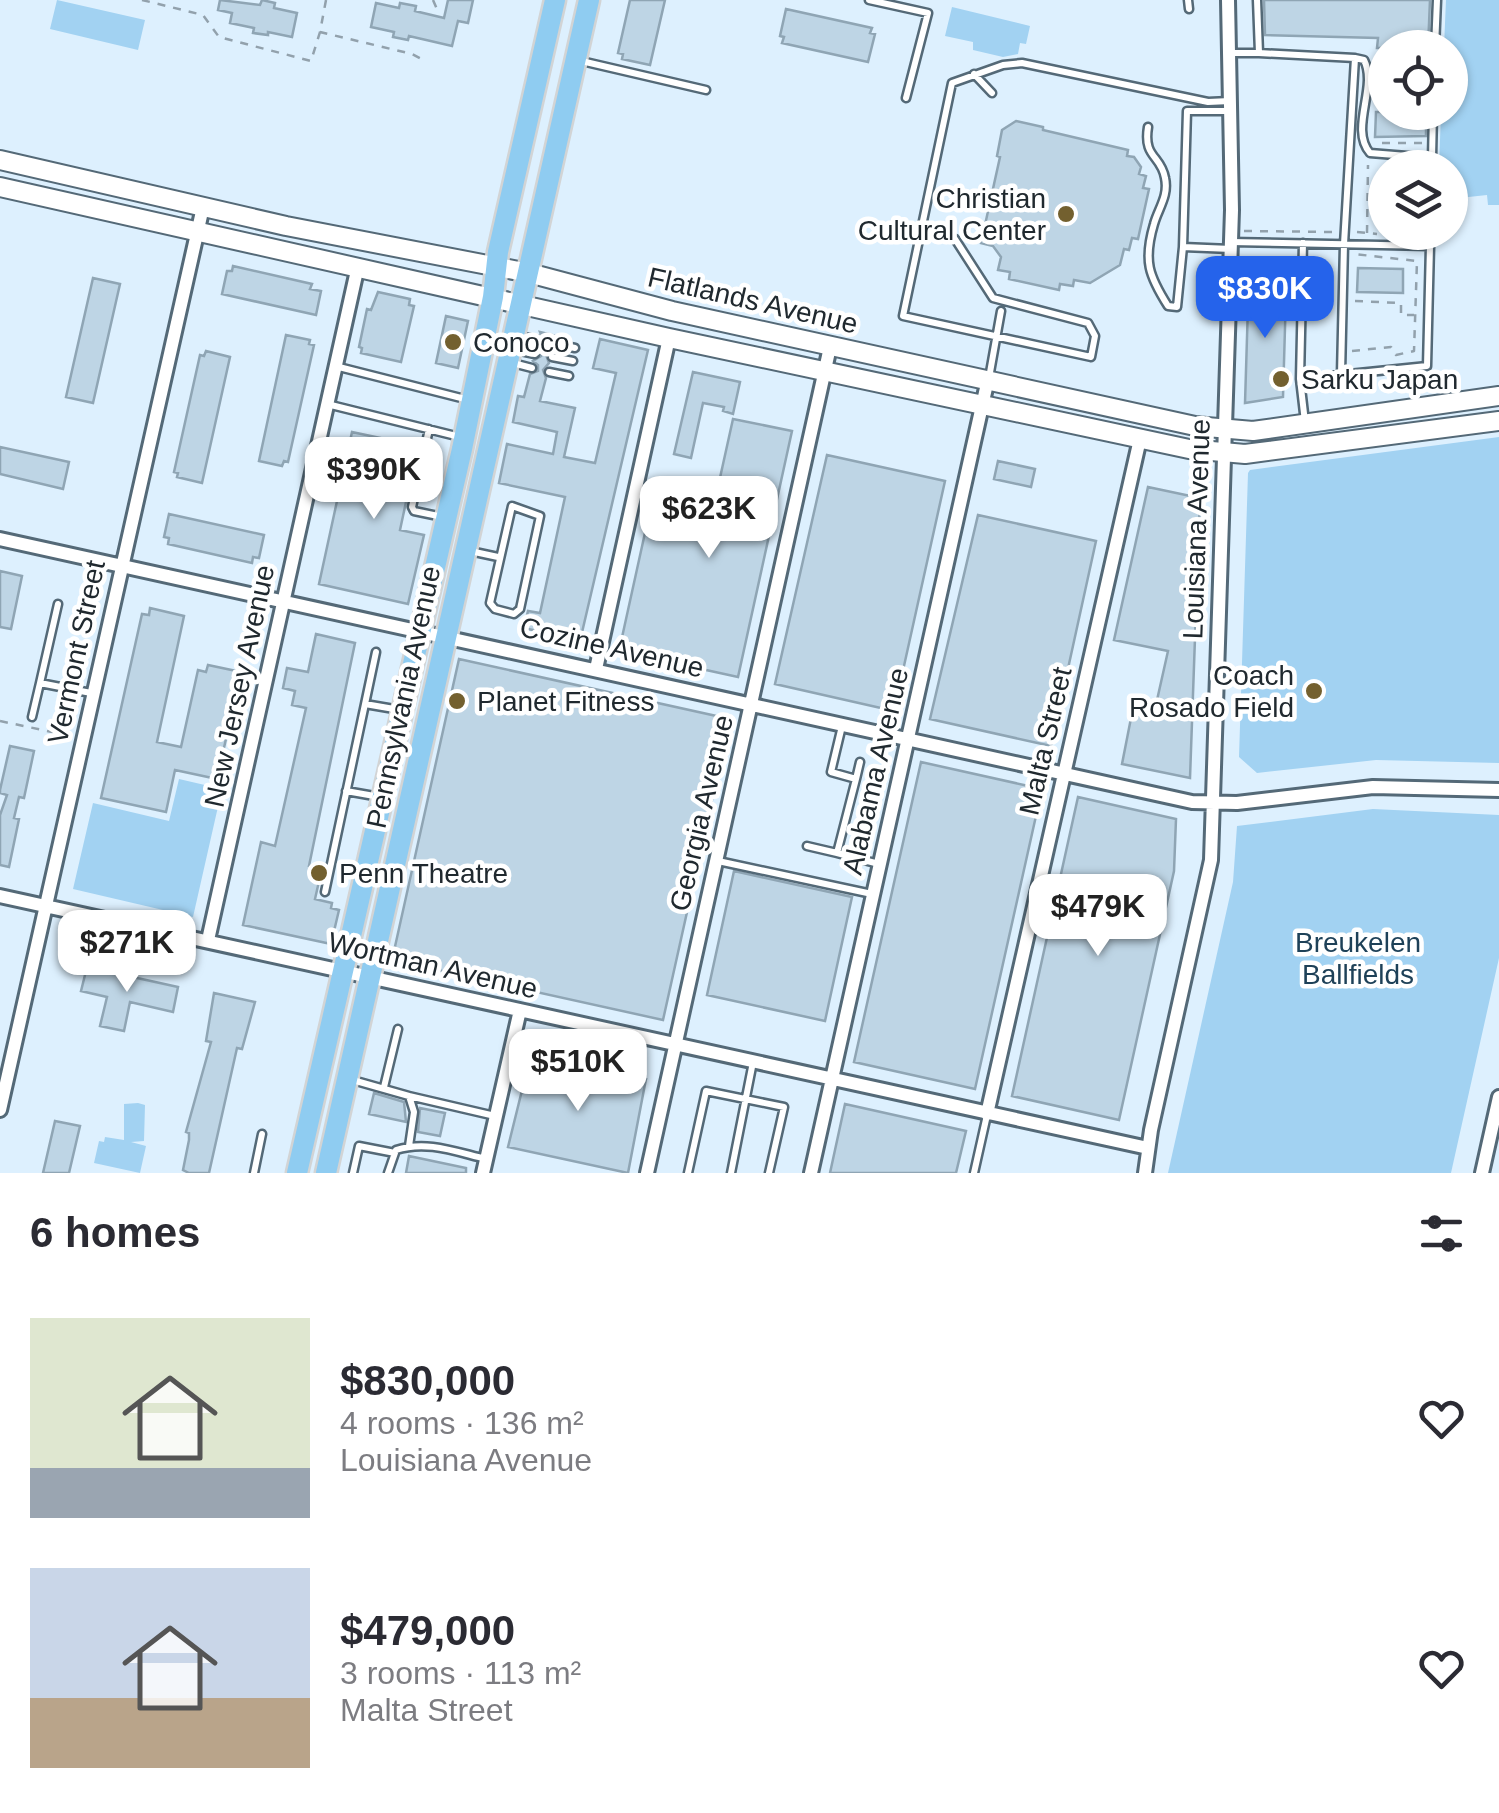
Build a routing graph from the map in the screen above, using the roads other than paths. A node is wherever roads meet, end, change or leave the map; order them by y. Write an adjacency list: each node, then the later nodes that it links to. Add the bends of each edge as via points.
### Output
1 (555, 0): 31 (main road, Pennsylvania Avenue)
2 (589, 0): 11 (main road, Pennsylvania Avenue)
3 (869, 0): 17 (lane, via 928,14)
4 (1228, 0): 8 (street, Louisiana Avenue)
5 (1257, 0): 9 (lane)
6 (1437, 0): 7 (lane)
7 (1436, 30)
8 (1230, 52): 9 (lane); 18 (street, Louisiana Avenue)
9 (1259, 53): 10 (lane)
10 (1355, 58): 12 (lane); 27 (lane)
11 (576, 60): 15 (lane); 32 (main road, Pennsylvania Avenue)
12 (1368, 70)
13 (974, 74): 16 (lane); 18 (lane, via 1022,63); 37 (lane, via 952,82 902,312 907,319)
14 (1368, 83): 20 (lane, via 1363,140 1370,153 1432,158)
15 (706, 90)
16 (992, 93)
17 (906, 98)
18 (1231, 106): 28 (street, Louisiana Avenue); 29 (lane, via 1187,111)
19 (1148, 127): 29 (lane, via 1146,143 1166,179 1148,273 1175,309)
20 (1433, 130)
21 (0, 160): 23 (main road, Flatlands Avenue)
22 (0, 186): 24 (main road, Flatlands Avenue)
23 (202, 206): 24 (street, Vermont Street); 31 (main road, Flatlands Avenue)
24 (196, 231): 30 (main road, Flatlands Avenue); 69 (street, Vermont Street)
25 (955, 239): 37 (lane, via 993,298 1088,323 1095,336 1088,358)
26 (1303, 244): 27 (lane); 28 (lane); 52 (lane)
27 (1344, 244): 50 (lane); 50 (lane, via 1430,246 1427,366)
28 (1231, 245): 29 (lane); 61 (street, Louisiana Avenue)
29 (1183, 247)
30 (358, 266): 33 (main road, Flatlands Avenue); 46 (street, New Jersey Avenue)
31 (496, 266): 32 (main road, Flatlands Avenue); 33 (main road, Pennsylvania Avenue)
32 (529, 273): 34 (main road, Pennsylvania Avenue); 40 (main road, Flatlands Avenue)
33 (493, 296): 34 (main road, Flatlands Avenue); 55 (main road, Pennsylvania Avenue)
34 (523, 303): 36 (main road, Flatlands Avenue); 42 (main road, Pennsylvania Avenue)
35 (1001, 311): 37 (lane)
36 (670, 338): 49 (main road, Flatlands Avenue); 75 (street)
37 (996, 338): 53 (lane)
38 (538, 340): 42 (lane)
39 (556, 344): 41 (lane)
40 (830, 346): 49 (street, Georgia Avenue); 53 (main road, Flatlands Avenue)
41 (576, 348)
42 (512, 349): 43 (lane); 47 (lane); 67 (main road, Pennsylvania Avenue)
43 (535, 354)
44 (552, 357): 45 (lane)
45 (573, 362)
46 (334, 366): 55 (lane); 56 (street, New Jersey Avenue)
47 (532, 368)
48 (549, 372): 51 (lane)
49 (825, 372): 57 (main road, Flatlands Avenue); 79 (street, Georgia Avenue)
50 (1341, 374): 52 (lane)
51 (570, 376)
52 (1300, 378): 59 (lane)
53 (988, 379): 57 (street, Alabama Avenue); 61 (main road, Flatlands Avenue)
54 (1499, 396): 59 (main road, Flatlands Avenue)
55 (472, 400): 62 (main road, Pennsylvania Avenue)
56 (326, 404): 60 (lane); 70 (street, New Jersey Avenue)
57 (983, 404): 63 (main road, Flatlands Avenue); 83 (street, Alabama Avenue)
58 (1499, 421): 64 (main road, Flatlands Avenue)
59 (1305, 424): 61 (main road, Flatlands Avenue)
60 (429, 429): 62 (lane); 65 (lane, via 412,507)
61 (1224, 429): 64 (street, Louisiana Avenue)
62 (464, 438): 65 (main road, Pennsylvania Avenue)
63 (1140, 439): 64 (main road, Flatlands Avenue); 85 (street, Malta Street)
64 (1222, 452): 90 (street, Louisiana Avenue)
65 (445, 518): 72 (main road, Pennsylvania Avenue)
66 (0, 539): 69 (street, Cozine Avenue)
67 (464, 550): 68 (lane); 73 (main road, Pennsylvania Avenue)
68 (498, 557): 68 (lane, via 490,602 514,614 540,516 512,506)
69 (120, 565): 70 (street, Cozine Avenue); 77 (street, Vermont Street)
70 (284, 602): 72 (street, Cozine Avenue); 99 (street, New Jersey Avenue)
71 (58, 604): 76 (lane)
72 (420, 629): 73 (street, Cozine Avenue); 80 (main road, Pennsylvania Avenue)
73 (446, 636): 75 (street, Cozine Avenue); 101 (main road, Pennsylvania Avenue)
74 (376, 652): 78 (lane)
75 (596, 669): 79 (street, Cozine Avenue)
76 (40, 684): 77 (lane); 81 (lane)
77 (92, 694): 98 (street, Vermont Street)
78 (365, 704): 80 (lane); 88 (lane)
79 (752, 704): 82 (street, Cozine Avenue); 93 (street, Georgia Avenue)
80 (401, 710): 89 (main road, Pennsylvania Avenue)
81 (32, 717)
82 (842, 724): 83 (street, Cozine Avenue); 86 (lane, via 831,772)
83 (908, 739): 85 (street, Cozine Avenue); 94 (street, Alabama Avenue)
84 (860, 762): 86 (lane)
85 (1063, 774): 90 (street, Cozine Avenue); 113 (street, Malta Street)
86 (856, 779): 92 (lane)
87 (1499, 790): 90 (street, Cozine Avenue, via 1373,787)
88 (346, 791): 89 (lane); 95 (lane)
89 (381, 798): 100 (main road, Pennsylvania Avenue)
90 (1214, 804): 117 (street, Louisiana Avenue, via 1211,860)
91 (807, 846): 92 (lane)
92 (837, 853): 94 (lane)
93 (716, 861): 96 (lane); 104 (street, Georgia Avenue)
94 (880, 864): 96 (street, Alabama Avenue)
95 (325, 892)
96 (873, 894): 107 (street, Alabama Avenue)
97 (0, 896): 98 (street, Wortman Avenue)
98 (45, 906): 99 (street, Wortman Avenue); 112 (street, Vermont Street)
99 (208, 940): 100 (street, Wortman Avenue)
100 (342, 970): 101 (street, Wortman Avenue); 121 (main road, Pennsylvania Avenue)
101 (370, 976): 102 (street, Wortman Avenue); 106 (main road, Pennsylvania Avenue)
102 (520, 1010): 104 (street, Wortman Avenue); 114 (street)
103 (398, 1029): 108 (lane)
104 (676, 1044): 105 (street, Wortman Avenue); 125 (street, Georgia Avenue)
105 (753, 1061): 107 (street, Wortman Avenue); 111 (lane)
106 (347, 1078): 108 (lane); 122 (main road, Pennsylvania Avenue)
107 (832, 1078): 113 (street, Wortman Avenue); 129 (street, Alabama Avenue)
108 (384, 1087): 109 (lane)
109 (410, 1096): 114 (lane); 116 (lane)
110 (1499, 1097): 132 (street)
111 (746, 1098): 126 (lane, via 706,1091); 127 (lane); 128 (lane, via 784,1107)
112 (0, 1110)
113 (987, 1114): 117 (street, Wortman Avenue); 130 (lane)
114 (496, 1116): 119 (street)
115 (262, 1134): 120 (lane)
116 (409, 1146): 118 (lane); 119 (lane, via 425,1145)
117 (1148, 1148): 131 (street, Louisiana Avenue)
118 (395, 1153): 123 (lane, via 359,1146); 124 (lane)
119 (485, 1166)
120 (254, 1173)
121 (297, 1173)
122 (326, 1173)
123 (353, 1173)
124 (388, 1173)
125 (647, 1173)
126 (688, 1173)
127 (731, 1173)
128 (769, 1173)
129 (811, 1173)
130 (974, 1173)
131 (1144, 1173)
132 (1482, 1173)

